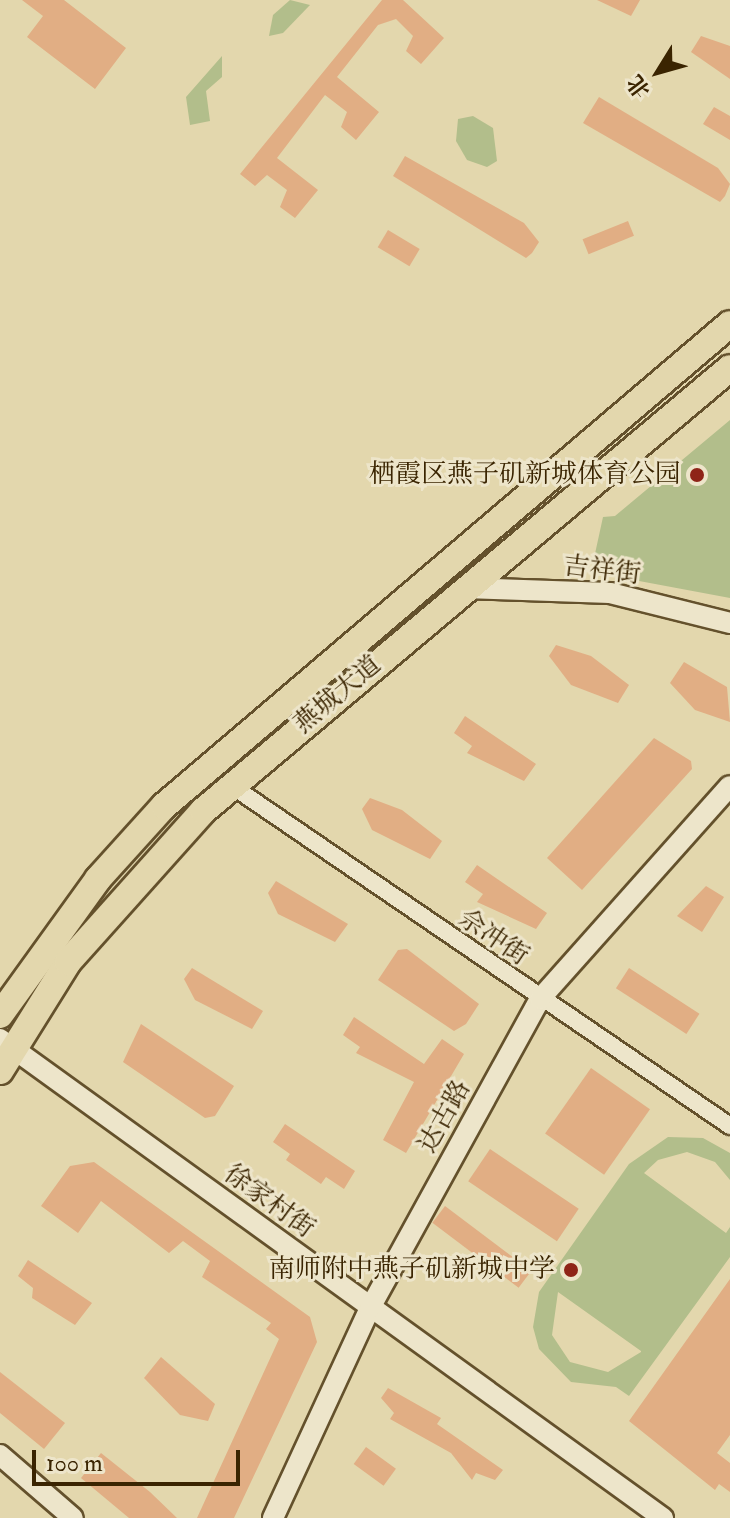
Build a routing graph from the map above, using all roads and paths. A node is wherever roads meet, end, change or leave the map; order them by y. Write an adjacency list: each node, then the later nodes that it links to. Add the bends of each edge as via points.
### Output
1 (730, 324): 8 (main road, 燕城大道, via 164,806 98,879)
2 (730, 368): 3 (main road, 燕城大道)
3 (465, 588): 4 (street, 吉祥街, via 610,593); 5 (main road, 燕城大道)
4 (730, 623)
5 (232, 786): 7 (street, 佘冲街); 9 (main road, 燕城大道, via 130,886)
6 (730, 786): 7 (street, 达古路)
7 (540, 999): 11 (street, 佘冲街); 12 (street, 达古路)
8 (0, 1015)
9 (6, 1043): 10 (main road, 燕城大道); 12 (street, 徐家村街)
10 (0, 1071)
11 (730, 1126)
12 (370, 1308): 15 (street, 达古路); 16 (street, 徐家村街)
13 (0, 1455): 14 (street)
14 (73, 1518)
15 (273, 1518)
16 (663, 1518)

